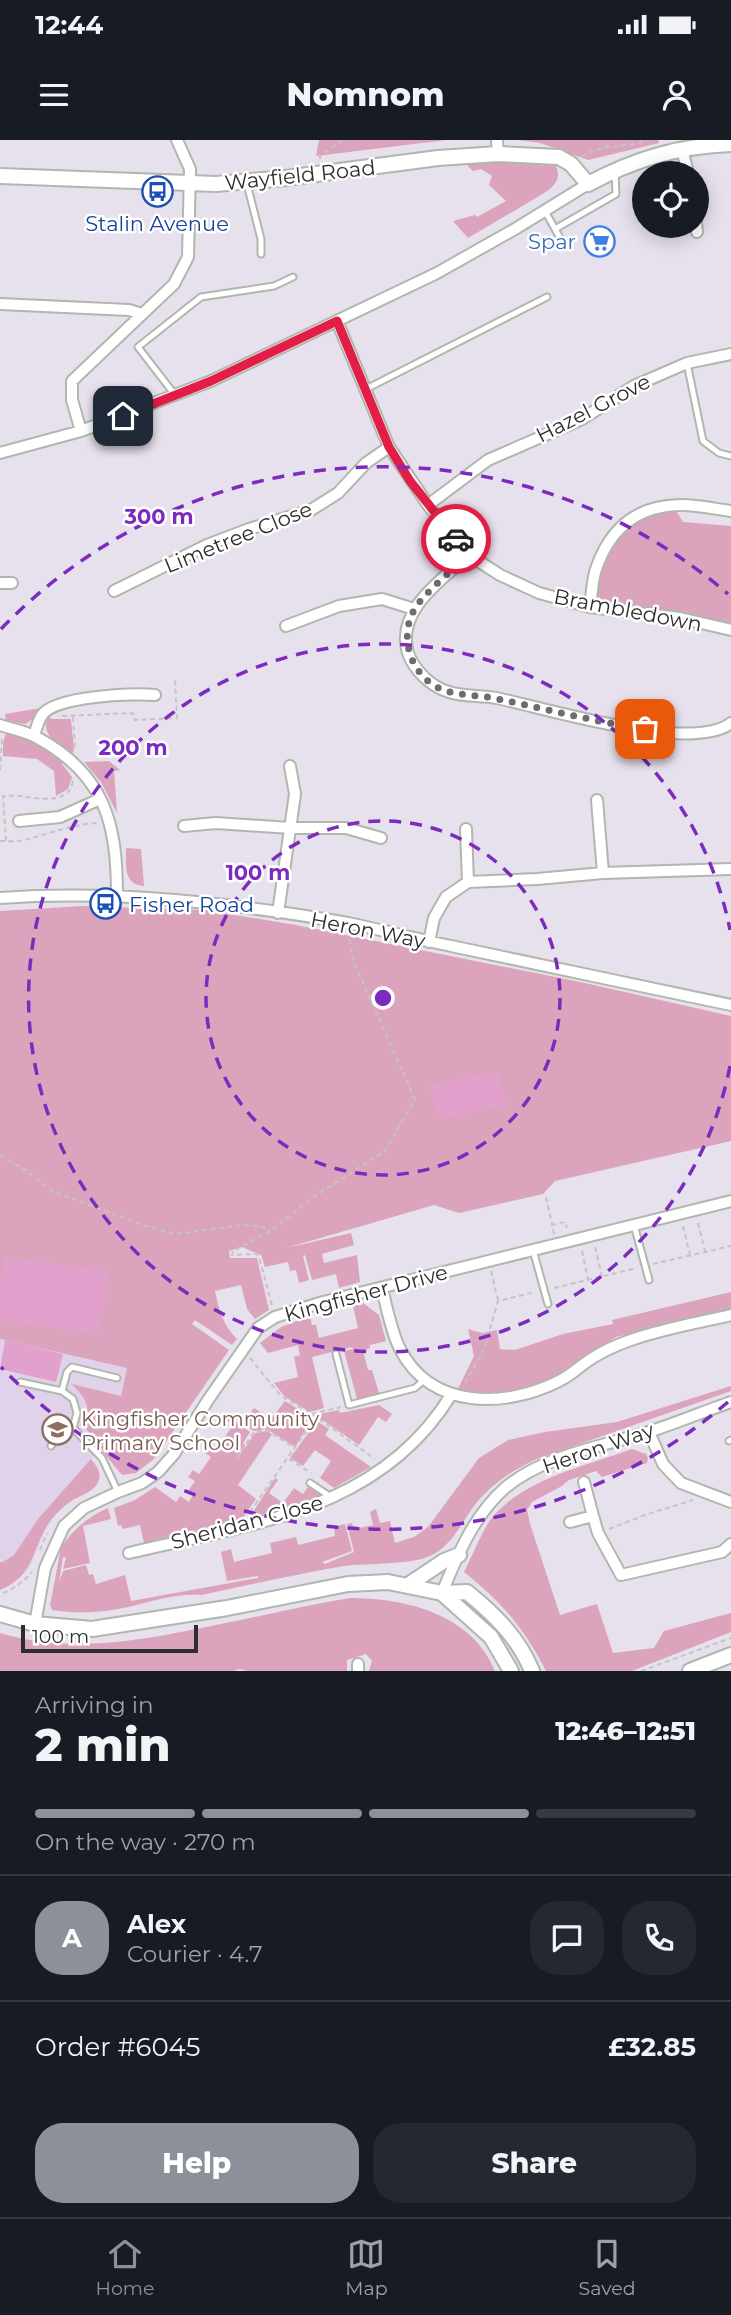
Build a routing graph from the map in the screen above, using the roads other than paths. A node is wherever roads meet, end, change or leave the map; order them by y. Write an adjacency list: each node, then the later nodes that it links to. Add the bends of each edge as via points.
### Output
1 (177, 140): 9 (street, via 190,169)
2 (731, 144): 4 (street)
3 (497, 147): 8 (street, Wayfield Road); 10 (street, Wayfield Road, via 550,155 571,164)
4 (682, 149): 5 (street); 6 (street)
5 (685, 161)
6 (615, 170): 10 (street); 12 (lane, via 617,194)
7 (0, 176): 9 (street, Wayfield Road)
8 (246, 181): 9 (street, Wayfield Road); 14 (lane)
9 (188, 184): 18 (street, via 188,257 174,284)
10 (588, 184): 11 (street)
11 (545, 211): 12 (lane); 19 (street, via 436,273)
12 (555, 229): 13 (lane)
13 (565, 247)
14 (261, 254)
15 (293, 277): 23 (lane, via 274,286 201,297 138,347)
16 (547, 297): 22 (lane)
17 (0, 304): 18 (street)
18 (142, 314): 24 (street, via 72,381)
19 (337, 321): 22 (street, Brambledown); 23 (street)
20 (731, 354): 21 (street, Hazel Grove)
21 (687, 363): 27 (lane, via 703,440); 28 (street, Hazel Grove, via 634,386 582,419 488,460)
22 (364, 390): 25 (street, Brambledown)
23 (175, 396): 24 (street)
24 (81, 431): 26 (street)
25 (389, 447): 28 (street, Brambledown); 31 (street, Limetree Close, via 366,463 338,493 311,510 206,545)
26 (0, 453)
27 (731, 456)
28 (428, 505): 30 (street, Brambledown)
29 (731, 511): 32 (street, via 683,505 639,514 608,541 595,571)
30 (469, 555): 32 (street, Brambledown, via 539,593); 33 (street)
31 (114, 591)
32 (590, 607): 35 (street, Brambledown, via 680,618)
33 (414, 609): 34 (street, via 382,599 339,606); 37 (street, via 406,629 409,654 424,678 450,693 667,732 713,732)
34 (286, 626)
35 (731, 630)
36 (155, 695): 39 (street, via 128,693 54,706 41,716)
37 (731, 723)
38 (3, 726): 39 (street)
39 (34, 736): 41 (street, via 70,760)
40 (290, 766): 45 (street, via 295,794)
41 (100, 799): 43 (street, via 60,817); 51 (street, via 115,840)
42 (597, 800): 49 (street)
43 (19, 821)
44 (184, 826): 45 (street, via 216,822)
45 (291, 828): 47 (street, via 346,828); 53 (street)
46 (466, 830): 50 (street)
47 (381, 838)
48 (731, 869): 49 (street)
49 (603, 873): 50 (street)
50 (468, 883): 54 (street, via 446,897 434,918)
51 (117, 896): 52 (street, Heron Way); 53 (street, Heron Way)
52 (0, 898)
53 (278, 912): 54 (street, Heron Way)
54 (429, 942): 55 (street, Heron Way)
55 (731, 1005)
56 (731, 1202): 57 (street, Kingfisher Drive)
57 (634, 1225): 58 (street, Kingfisher Drive); 59 (lane)
58 (533, 1250): 60 (street, Kingfisher Drive); 61 (lane)
59 (649, 1280)
60 (382, 1288): 65 (street, via 395,1337 408,1363); 75 (street, Kingfisher Drive, via 275,1317 258,1328 174,1454 142,1483)
61 (548, 1304)
62 (731, 1315): 68 (street, via 627,1341 537,1391 497,1399)
63 (336, 1354): 65 (lane, via 349,1405 415,1388)
64 (117, 1378): 67 (lane, via 72,1367)
65 (424, 1380): 68 (street)
66 (20, 1382): 67 (lane)
67 (62, 1391): 70 (lane, via 76,1404)
68 (454, 1396): 76 (street, Sheridan Close, via 386,1467)
69 (731, 1402): 71 (street, Heron Way)
70 (73, 1428): 72 (lane, via 60,1432); 75 (lane, via 102,1458)
71 (649, 1432): 77 (street, via 663,1465 681,1483); 82 (street, Heron Way, via 533,1470 484,1510)
72 (51, 1446)
73 (584, 1482): 78 (street)
74 (310, 1483): 76 (lane)
75 (118, 1492): 86 (street, Kingfisher Drive, via 84,1508 64,1526 45,1568)
76 (332, 1499): 81 (street, Sheridan Close, via 281,1517)
77 (731, 1503)
78 (593, 1516): 79 (street); 80 (street, via 621,1574 722,1552)
79 (570, 1522)
80 (731, 1544)
81 (129, 1553)
82 (459, 1555): 83 (street); 84 (street, Heron Way)
83 (408, 1585): 84 (street); 86 (street, via 348,1584 117,1626)
84 (442, 1593): 88 (street, via 491,1637); 89 (street, via 467,1592 494,1614 519,1645)
85 (0, 1614): 86 (street)
86 (34, 1625)
87 (731, 1655): 90 (street)
88 (511, 1671)
89 (532, 1671)
90 (690, 1671)

